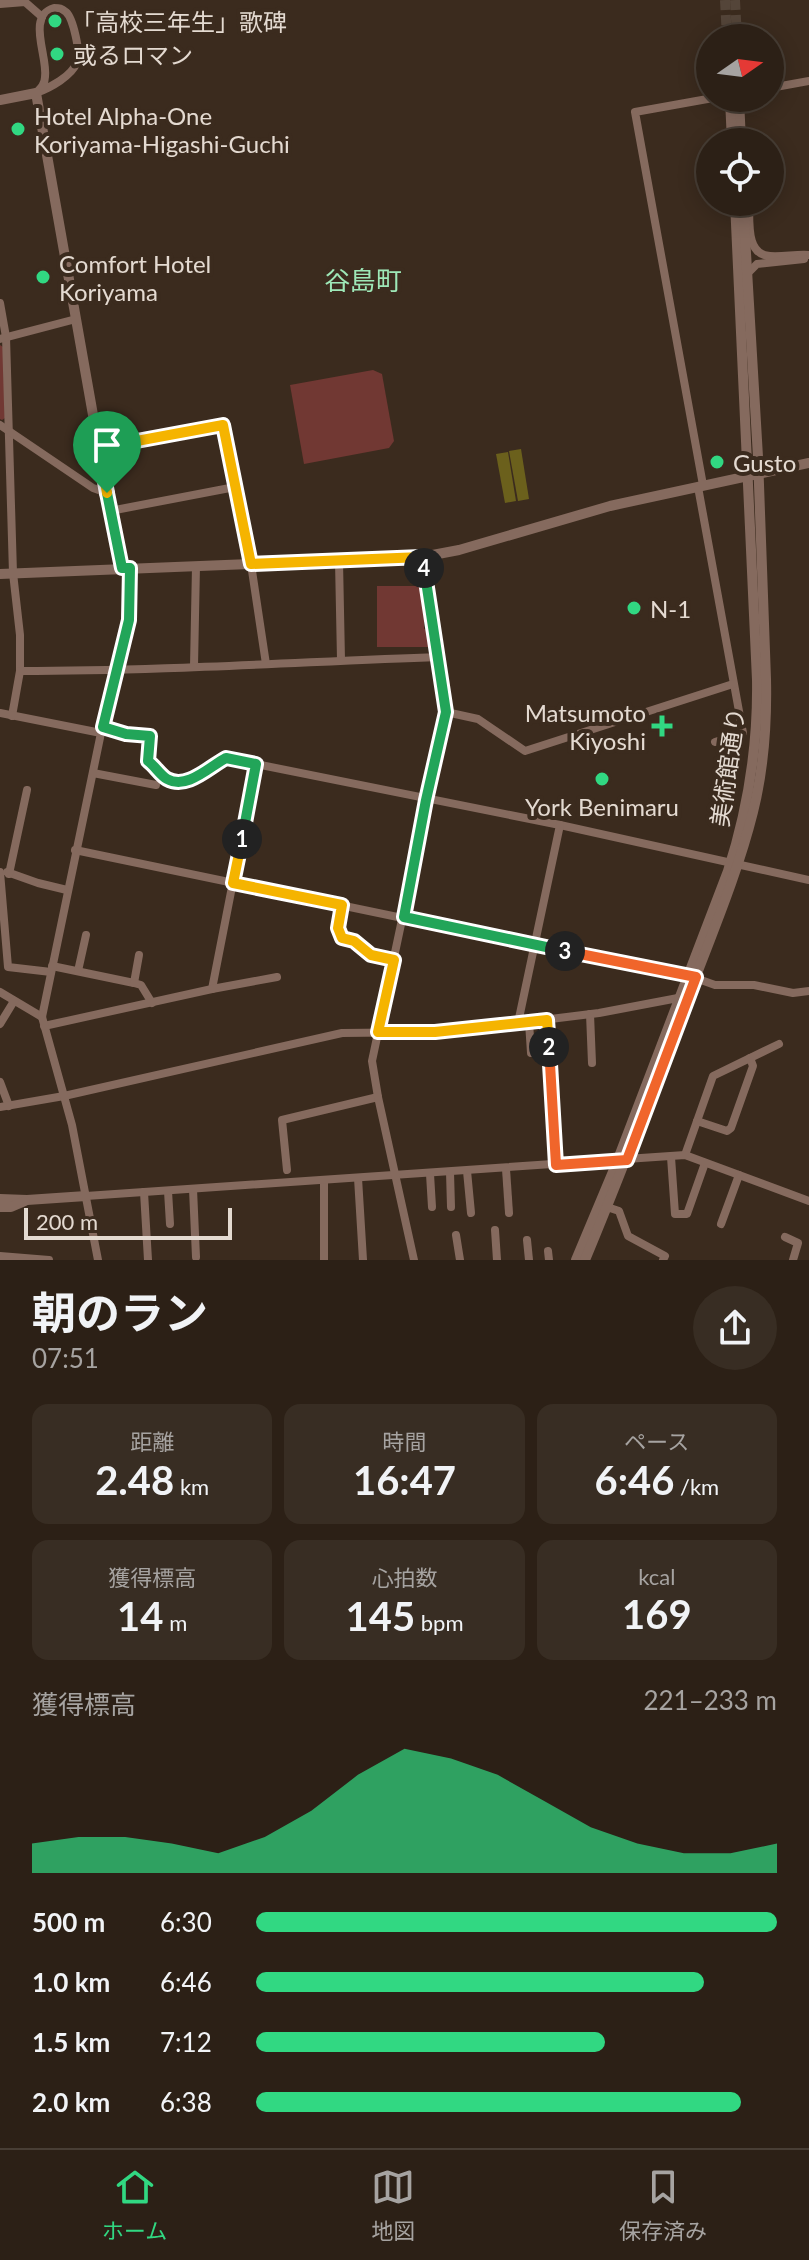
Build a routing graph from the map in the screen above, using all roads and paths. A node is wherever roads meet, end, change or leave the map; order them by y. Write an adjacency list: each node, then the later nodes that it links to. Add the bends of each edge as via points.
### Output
1 (0, 4): 2 (street, via 25,2)
2 (41, 16): 5 (street, via 46,73); 5 (street, via 54,8 69,14 79,57 64,76)
3 (809, 81): 4 (street)
4 (784, 85)
5 (36, 93): 6 (street); 14 (street)
6 (0, 100)
7 (696, 101): 21 (street, via 635,112)
8 (736, 216): 20 (street, 美術館通り)
9 (746, 216): 12 (street, 美術館通り)
10 (748, 216): 11 (street, via 757,251)
11 (809, 257): 12 (street, via 757,264)
12 (747, 274): 20 (street, 美術館通り)
13 (0, 303): 15 (street)
14 (76, 319): 15 (street); 18 (street)
15 (3, 338): 17 (street)
16 (0, 425): 17 (street)
17 (10, 432): 23 (street); 25 (street)
18 (99, 448): 24 (street, via 223,425); 25 (street)
19 (809, 463): 20 (street)
20 (753, 476): 21 (street); 53 (street, 美術館通り, via 758,711)
21 (700, 486): 27 (street); 40 (street)
22 (0, 487): 23 (street)
23 (11, 487): 32 (street)
24 (235, 487): 26 (street); 29 (street)
25 (107, 493): 26 (street)
26 (110, 511): 31 (street)
27 (422, 557): 28 (street); 34 (street)
28 (339, 561): 29 (street); 35 (street)
29 (251, 564): 30 (street); 36 (street)
30 (196, 566): 31 (street); 37 (street)
31 (126, 568): 32 (street); 39 (street, via 129,620)
32 (13, 573): 33 (street); 38 (street)
33 (0, 574)
34 (438, 657): 35 (street); 41 (street)
35 (341, 660): 36 (street)
36 (266, 664): 37 (street)
37 (194, 666): 39 (street)
38 (20, 671): 39 (street); 43 (street)
39 (118, 671): 44 (street)
40 (733, 684): 41 (street, via 525,751 478,719); 45 (street, via 743,733)
41 (446, 712): 50 (street)
42 (0, 713): 43 (street)
43 (12, 716): 44 (street)
44 (102, 730): 46 (street, via 150,736 148,761 170,781 191,780 226,758); 47 (street)
45 (715, 742)
46 (256, 764): 50 (street); 56 (street)
47 (93, 773): 48 (street); 52 (street)
48 (156, 785)
49 (27, 790): 54 (street)
50 (426, 800): 51 (street); 59 (street)
51 (560, 825): 53 (street); 61 (street)
52 (75, 850): 56 (street); 57 (street)
53 (734, 863): 55 (street); 66 (street, 美術館通り)
54 (3, 872): 57 (street); 64 (street, via 8,967)
55 (809, 880)
56 (233, 883): 58 (street); 69 (street)
57 (67, 890): 64 (street)
58 (342, 905): 59 (street); 63 (street, via 342,938 371,955)
59 (404, 917): 61 (street); 63 (street)
60 (86, 935): 65 (street)
61 (534, 944): 66 (street); 79 (street)
62 (139, 955): 68 (street)
63 (394, 960): 81 (street)
64 (52, 969): 65 (street); 77 (street)
65 (78, 971): 68 (street)
66 (691, 976): 70 (street, via 715,985); 72 (street, 美術館通り); 93 (street, 美術館通り)
67 (277, 977): 69 (street)
68 (134, 983): 74 (street)
69 (212, 989): 74 (street)
70 (809, 991)
71 (0, 992): 73 (street)
72 (678, 998): 75 (street); 93 (street, 美術館通り)
73 (14, 1001): 77 (street); 80 (street)
74 (152, 1003): 77 (street)
75 (590, 1014): 76 (street); 85 (street)
76 (547, 1020): 78 (street); 95 (street)
77 (43, 1022): 87 (street)
78 (529, 1022): 79 (street); 83 (street)
79 (518, 1023): 81 (street)
80 (0, 1024)
81 (378, 1032): 87 (street, via 342,1033); 88 (street, via 372,1061)
82 (779, 1044): 84 (street)
83 (531, 1053)
84 (750, 1058): 90 (street, via 713,1076); 90 (street, via 753,1066 731,1128)
85 (592, 1063)
86 (0, 1082): 89 (street)
87 (64, 1096): 89 (street); 108 (street)
88 (378, 1097): 97 (street, via 282,1120); 102 (street)
89 (4, 1107)
90 (697, 1121): 91 (street)
91 (685, 1155): 92 (street); 94 (street)
92 (671, 1157): 93 (street); 94 (street, via 675,1214 687,1214)
93 (622, 1160): 95 (street); 115 (street, 美術館通り); 136 (street, 美術館通り)
94 (705, 1163): 101 (street)
95 (556, 1165): 96 (street)
96 (506, 1169): 98 (street); 117 (street)
97 (287, 1170)
98 (467, 1171): 99 (street); 116 (street)
99 (450, 1172): 100 (street); 114 (street)
100 (430, 1174): 102 (street); 113 (street)
101 (739, 1175): 111 (street); 119 (street)
102 (396, 1176): 103 (street); 132 (street)
103 (358, 1178): 104 (street); 131 (street)
104 (324, 1180): 105 (street); 130 (street)
105 (193, 1189): 106 (street); 125 (street)
106 (168, 1191): 107 (street); 118 (street)
107 (144, 1192): 108 (street); 129 (street)
108 (86, 1196): 110 (street); 128 (street)
109 (0, 1199): 110 (street)
110 (27, 1200): 112 (street)
111 (809, 1201)
112 (0, 1207)
113 (432, 1207)
114 (451, 1207)
115 (607, 1207): 137 (street, 美術館通り); 138 (street, via 620,1213 628,1236 665,1256)
116 (471, 1213)
117 (509, 1213)
118 (170, 1224)
119 (721, 1224)
120 (495, 1230): 134 (street)
121 (456, 1235): 133 (street)
122 (785, 1237): 139 (street, via 798,1243)
123 (527, 1240): 135 (street)
124 (0, 1256): 126 (street)
125 (196, 1257)
126 (29, 1259): 127 (street)
127 (49, 1260)
128 (98, 1260)
129 (148, 1260)
130 (324, 1260)
131 (363, 1260)
132 (414, 1260)
133 (460, 1260)
134 (497, 1260)
135 (529, 1260)
136 (576, 1260)
137 (585, 1260)
138 (663, 1260)
139 (793, 1260)

